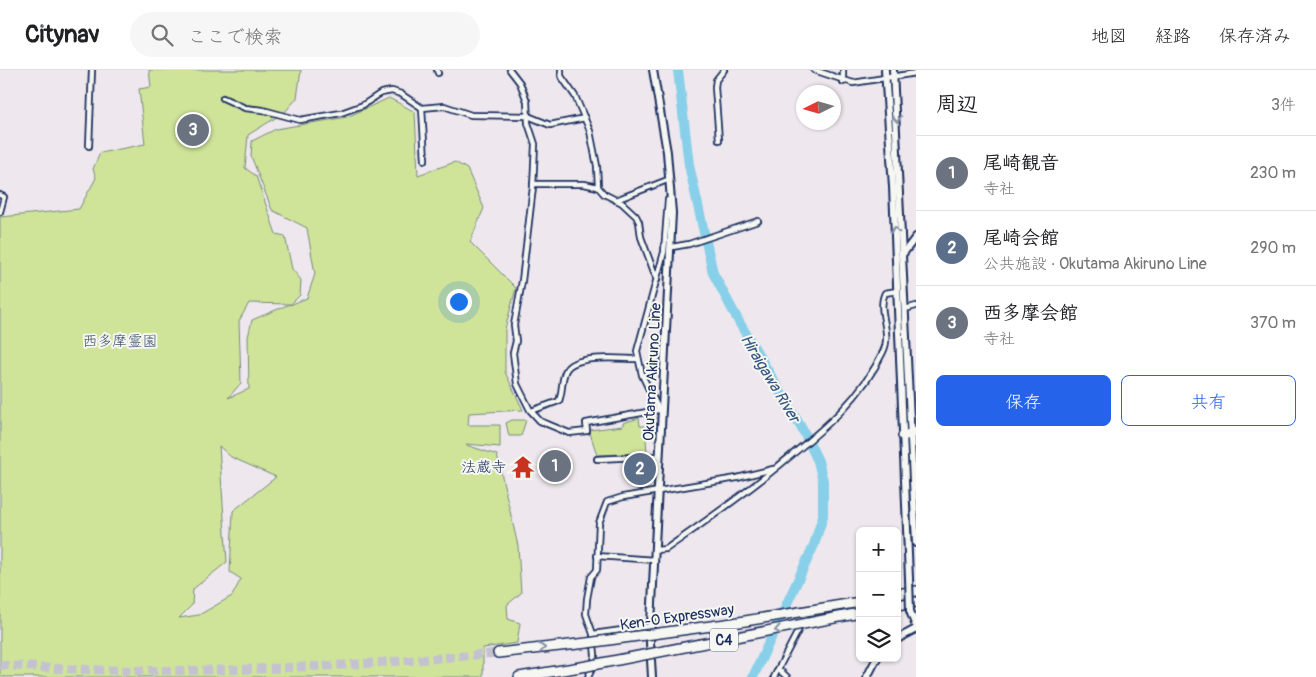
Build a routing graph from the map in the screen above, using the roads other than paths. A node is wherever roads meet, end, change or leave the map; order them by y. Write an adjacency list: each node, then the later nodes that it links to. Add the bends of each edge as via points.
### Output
1 (92, 70): 18 (street)
2 (510, 70): 15 (street, via 520,83)
3 (561, 70): 16 (street, via 561,76)
4 (653, 70): 20 (main road, Okutama Akiruno Line)
5 (724, 70): 17 (street, via 715,87)
6 (814, 70): 12 (street)
7 (843, 70): 12 (street)
8 (886, 70): 11 (main road)
9 (916, 73): 10 (street)
10 (894, 74): 11 (street); 30 (main road, one-way to 30)
11 (886, 79): 12 (street); 29 (main road, one-way to 11)
12 (843, 82)
13 (223, 98): 14 (street, via 246,108 300,120 342,113 381,93 392,91)
14 (422, 108): 15 (street, via 444,106 471,115); 19 (street)
15 (528, 116): 16 (street, via 550,125); 21 (street, via 535,144)
16 (585, 118): 22 (street, via 596,159)
17 (719, 140)
18 (89, 146)
19 (425, 160)
20 (670, 179): 24 (street); 28 (main road, Okutama Akiruno Line); 31 (street, via 664,252)
21 (533, 184): 22 (street); 39 (street, via 513,353 517,384)
22 (598, 187): 24 (street)
23 (0, 195): 25 (street, via 4,197)
24 (616, 200): 31 (street, via 636,216)
25 (0, 212)
26 (758, 221): 28 (street, via 692,244)
27 (916, 237): 30 (main road)
28 (672, 247): 38 (main road, Okutama Akiruno Line)
29 (896, 255): 30 (main road); 32 (main road)
30 (904, 255): 34 (main road)
31 (657, 280): 35 (street, via 637,344)
32 (897, 291): 40 (main road); 43 (street, via 885,292 882,301 887,342 877,364 852,398 816,436)
33 (916, 306): 34 (street)
34 (905, 309): 37 (main road)
35 (637, 359): 38 (street); 39 (street, via 586,359 568,367 559,401)
36 (916, 398): 37 (street)
37 (908, 399): 40 (main road)
38 (661, 410): 39 (street, via 586,424 588,431 569,433 549,427); 41 (main road, Okutama Akiruno Line)
39 (531, 411)
40 (911, 435): 44 (main road); 56 (main road, bridge, via 909,578 910,611)
41 (660, 456): 42 (street); 45 (main road, Okutama Akiruno Line)
42 (597, 459)
43 (774, 468): 45 (street); 47 (street, via 763,480 666,549)
44 (914, 483): 46 (main road)
45 (659, 491): 47 (main road, Okutama Akiruno Line); 48 (street, via 607,502 599,523)
46 (916, 543)
47 (656, 550): 49 (main road, Okutama Akiruno Line)
48 (597, 556): 49 (street); 60 (street, via 597,570 591,577 586,614)
49 (655, 560): 57 (main road, Okutama Akiruno Line)
50 (916, 591): 51 (highway)
51 (901, 593)
52 (916, 602): 54 (highway)
53 (856, 603): 63 (highway, Ken-O Expressway / C4, one-way to 53, bridge, via 734,623)
54 (901, 604)
55 (856, 614): 66 (highway, Ken-O Expressway / C4, one-way to 66, bridge)
56 (916, 623): 59 (main road)
57 (651, 626): 60 (street); 68 (main road, Okutama Akiruno Line)
58 (798, 628): 65 (street)
59 (916, 629): 61 (main road); 62 (main road)
60 (593, 634): 67 (street, via 594,661)
61 (916, 634)
62 (901, 637)
63 (498, 653)
64 (875, 662): 71 (main road)
65 (778, 669): 69 (street); 70 (street)
66 (519, 677)
67 (588, 677)
68 (652, 677)
69 (774, 677)
70 (787, 677)
71 (867, 677)

